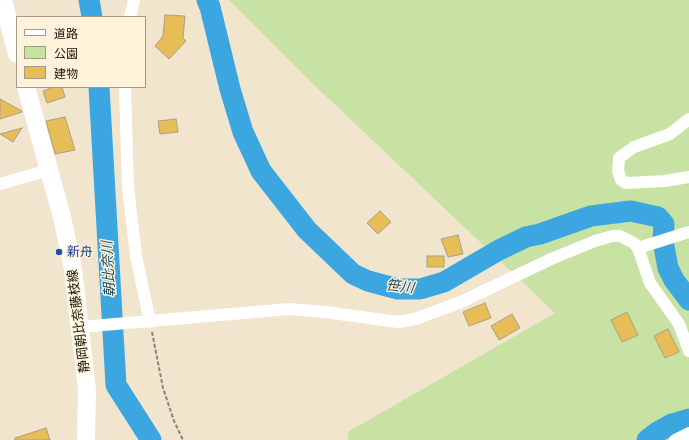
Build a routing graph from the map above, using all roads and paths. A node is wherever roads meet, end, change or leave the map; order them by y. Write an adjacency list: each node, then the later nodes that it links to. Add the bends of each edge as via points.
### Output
1 (3, 0): 4 (main road)
2 (134, 0): 3 (street)
3 (130, 16)
4 (16, 50)
5 (26, 88): 8 (main road, 静岡朝比奈藤枝線)
6 (125, 88): 13 (street, via 128,187)
7 (689, 119): 9 (street, via 670,134 634,147 619,158 618,171 621,180 626,183)
8 (49, 170): 10 (street); 14 (main road, 静岡朝比奈藤枝線)
9 (689, 177)
10 (0, 184)
11 (689, 232): 12 (street)
12 (638, 248): 13 (street, via 620,236 595,241 461,302 415,319 398,322 290,309); 15 (street, via 650,283 679,324)
13 (145, 322): 14 (street); 18 (path, via 174,421)
14 (84, 326): 17 (main road, 静岡朝比奈藤枝線)
15 (689, 351)
16 (689, 433): 19 (street)
17 (87, 439)
18 (184, 440)
19 (675, 440)

